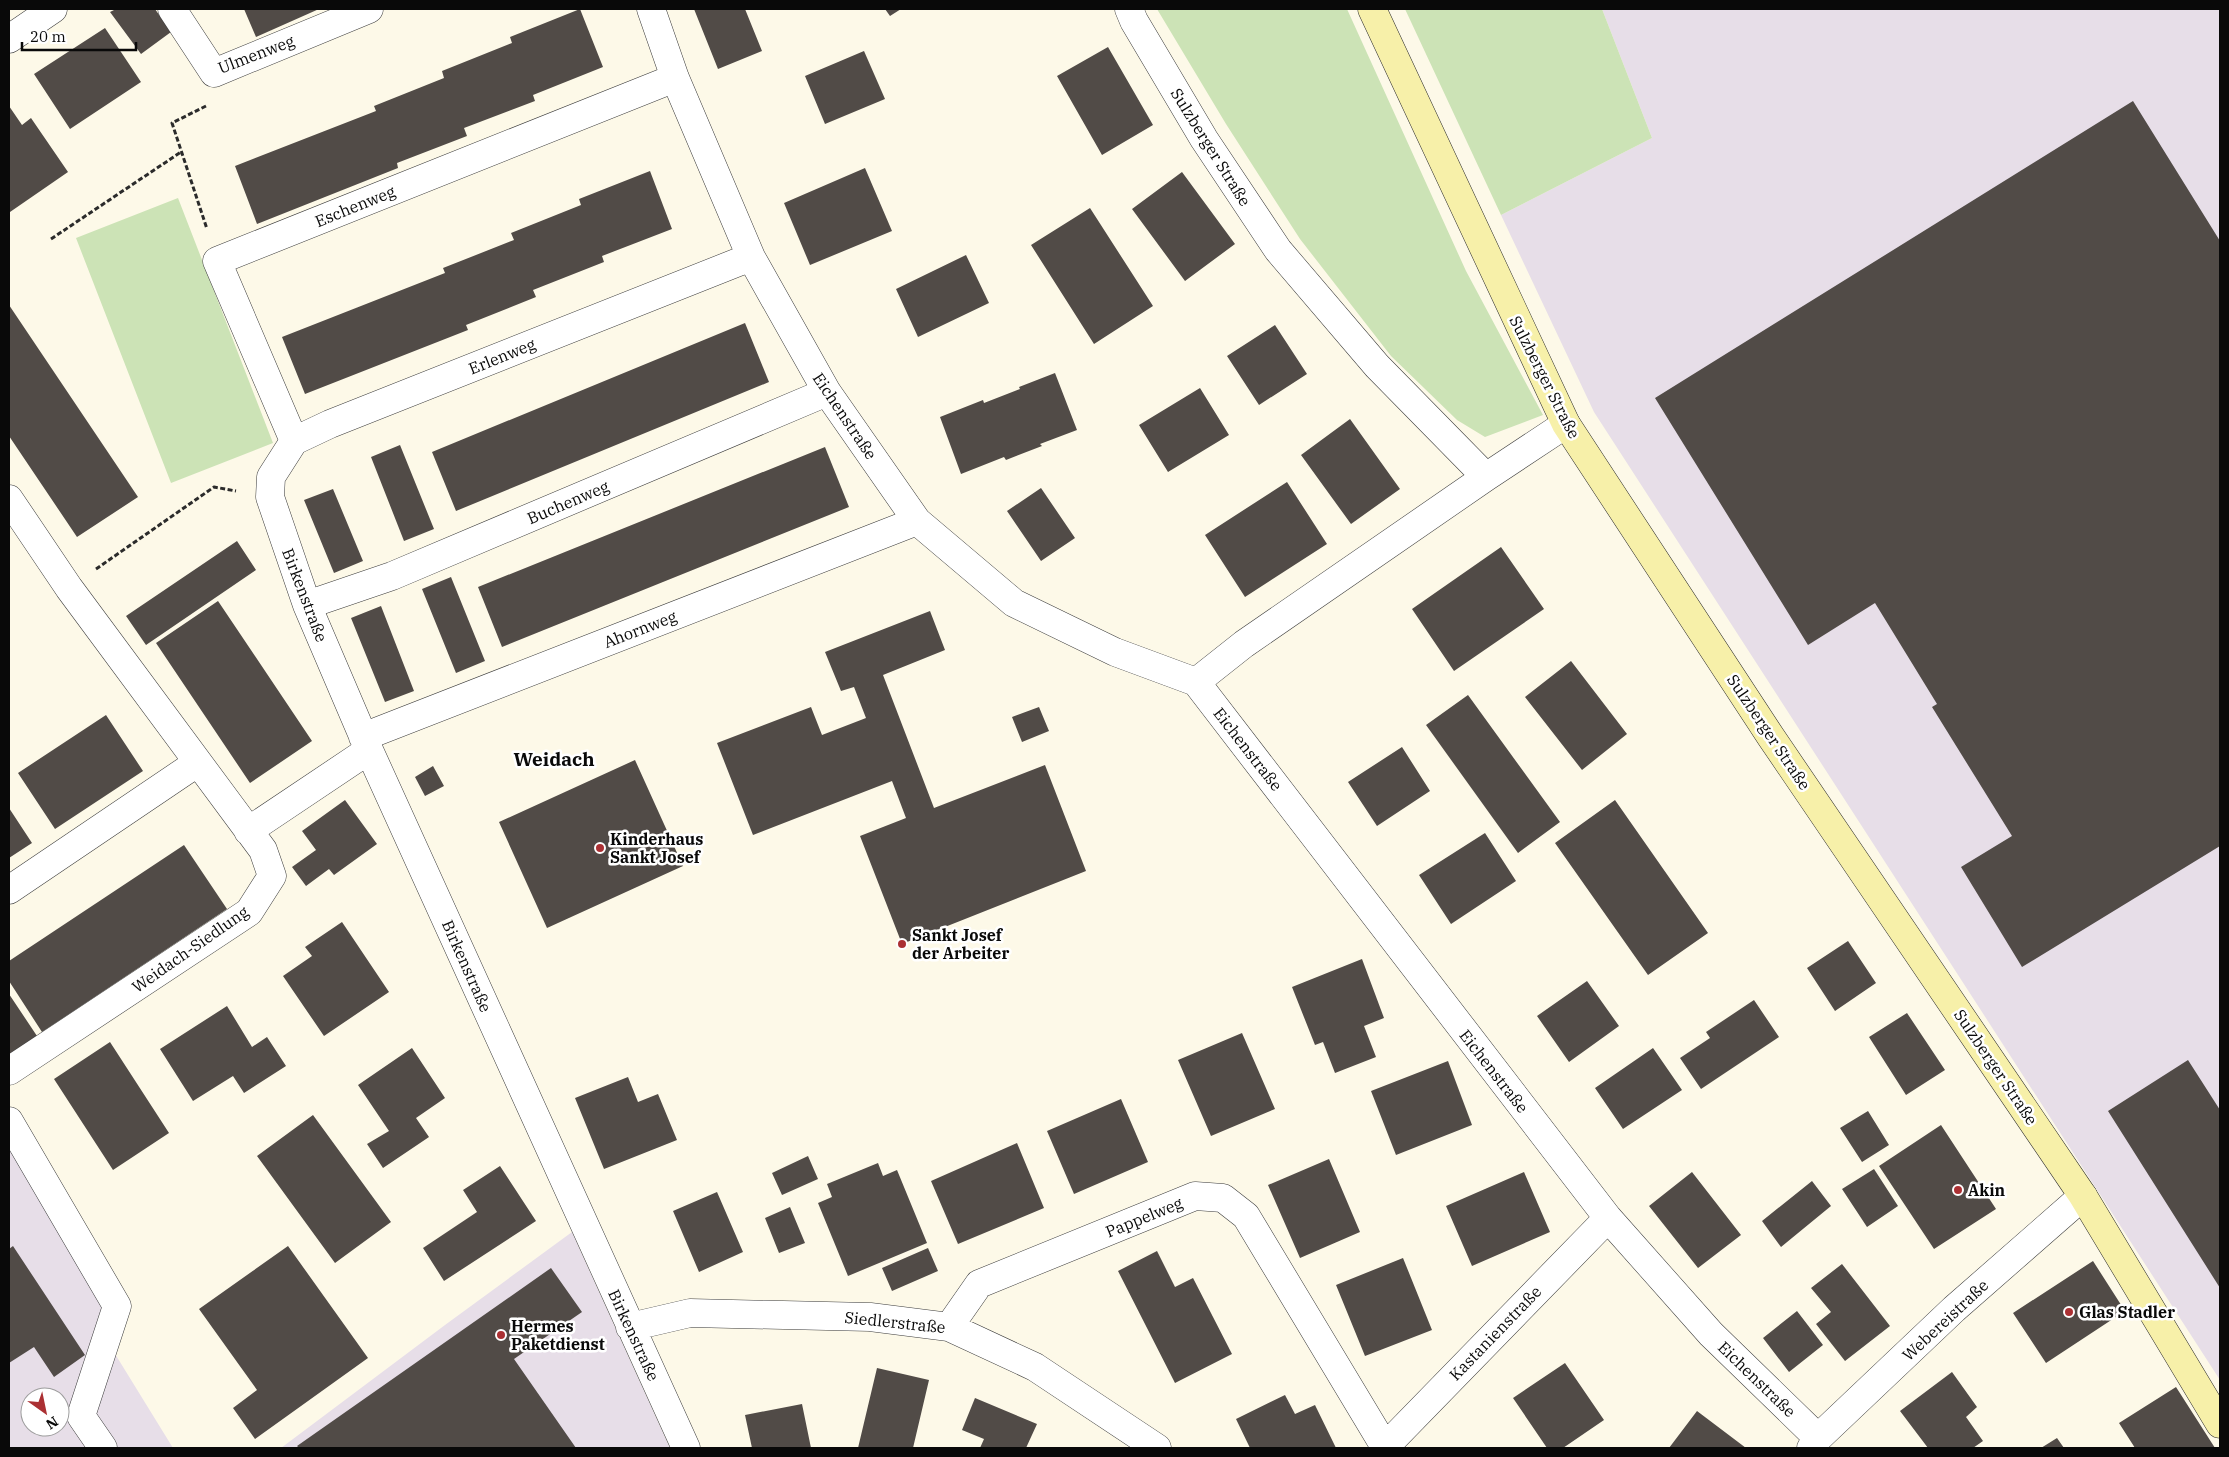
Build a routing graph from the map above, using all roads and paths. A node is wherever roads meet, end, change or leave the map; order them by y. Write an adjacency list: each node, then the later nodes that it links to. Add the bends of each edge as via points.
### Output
1 (53, 9): 7 (street)
2 (172, 9): 8 (street, Ulmenweg)
3 (369, 9): 8 (street, Ulmenweg)
4 (651, 9): 9 (street, Eichenstraße)
5 (1129, 9): 17 (street, Sulzberger Straße, via 1204,139 1278,250 1377,366)
6 (1372, 9): 15 (street, Sulzberger Straße)
7 (9, 39)
8 (214, 73): 10 (path, via 226,96 172,123)
9 (675, 78): 12 (street, Eichenstraße); 13 (street, Eschenweg)
10 (181, 152): 11 (path); 13 (path)
11 (51, 240)
12 (751, 257): 14 (street, Eichenstraße); 16 (street, Erlenweg)
13 (218, 261): 16 (street)
14 (827, 392): 20 (street, Eichenstraße); 22 (street, Buchenweg, via 392,576)
15 (1566, 424): 17 (street); 30 (street, Sulzberger Straße, via 1771,737)
16 (294, 441): 18 (street)
17 (1486, 476): 23 (street, via 1244,644)
18 (270, 487): 21 (path, via 214,487); 22 (street, Birkenstraße)
19 (9, 499): 21 (street, Weidach-Siedlung)
20 (917, 521): 23 (street, Eichenstraße, via 1014,603 1115,652); 24 (street, Ahornweg)
21 (69, 588): 25 (street, Weidach-Siedlung)
22 (306, 605): 24 (street, Birkenstraße)
23 (1196, 682): 31 (street, Eichenstraße)
24 (366, 743): 26 (street, Ahornweg); 32 (street, Birkenstraße)
25 (197, 763): 26 (street, Weidach-Siedlung); 27 (street)
26 (248, 831): 28 (street, Weidach-Siedlung, via 263,850 272,876 249,912)
27 (9, 890)
28 (9, 1071)
29 (9, 1122): 37 (street, via 117,1306 82,1416)
30 (2084, 1196): 34 (street, Sulzberger Straße); 35 (street, Webereistraße, via 1954,1309)
31 (1608, 1218): 35 (street, Eichenstraße); 36 (street, Kastanienstraße)
32 (630, 1327): 33 (street, Siedlerstraße, via 690,1313 870,1317); 38 (street, Birkenstraße)
33 (949, 1327): 36 (street, Pappelweg, via 979,1284 1195,1196 1223,1198 1246,1216); 39 (street, Siedlerstraße, via 1035,1367)
34 (2220, 1424)
35 (1814, 1443)
36 (1384, 1447)
37 (103, 1448)
38 (686, 1448)
39 (1158, 1448)

